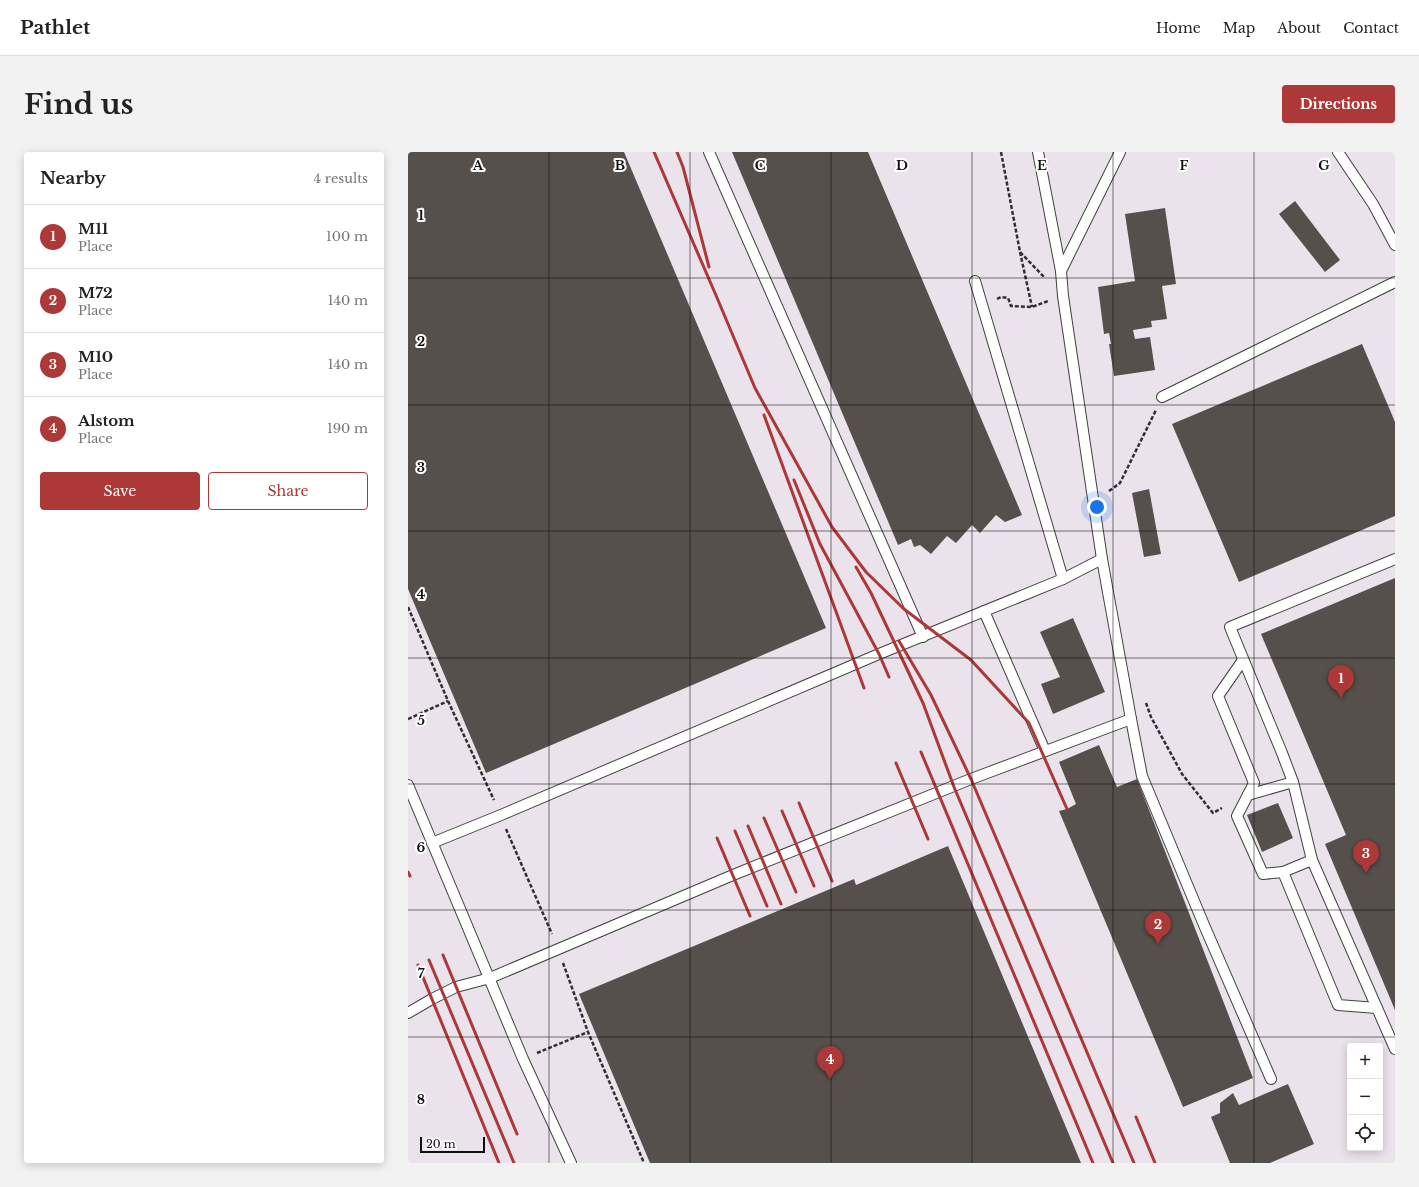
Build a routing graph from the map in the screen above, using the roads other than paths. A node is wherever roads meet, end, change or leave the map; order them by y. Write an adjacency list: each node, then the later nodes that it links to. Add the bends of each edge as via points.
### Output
1 (709, 152): 14 (lane)
2 (1038, 152): 6 (lane)
3 (1120, 152): 6 (lane)
4 (1338, 152): 5 (lane, via 1373,204)
5 (1395, 245)
6 (1061, 271): 10 (lane)
7 (975, 281): 12 (lane)
8 (1395, 282): 9 (lane)
9 (1162, 397)
10 (1102, 559): 12 (lane); 16 (lane)
11 (1395, 559): 15 (lane, via 1230,627)
12 (1064, 579): 13 (lane)
13 (984, 611): 14 (lane); 17 (lane)
14 (923, 637): 21 (lane)
15 (1244, 660): 18 (lane); 20 (lane, via 1218,696 1254,783)
16 (1131, 719): 17 (lane); 28 (lane, via 1142,776)
17 (1045, 751): 24 (lane, via 733,875)
18 (1293, 782): 20 (lane); 22 (lane)
19 (408, 785): 21 (lane)
20 (1248, 795): 23 (lane, via 1237,816 1263,874)
21 (432, 843): 24 (lane)
22 (1312, 860): 23 (lane); 25 (lane)
23 (1283, 872): 25 (lane, via 1338,1005)
24 (490, 978): 26 (lane, via 456,987); 29 (lane)
25 (1377, 1008): 27 (lane)
26 (408, 1013)
27 (1395, 1050)
28 (1271, 1079)
29 (571, 1163)

